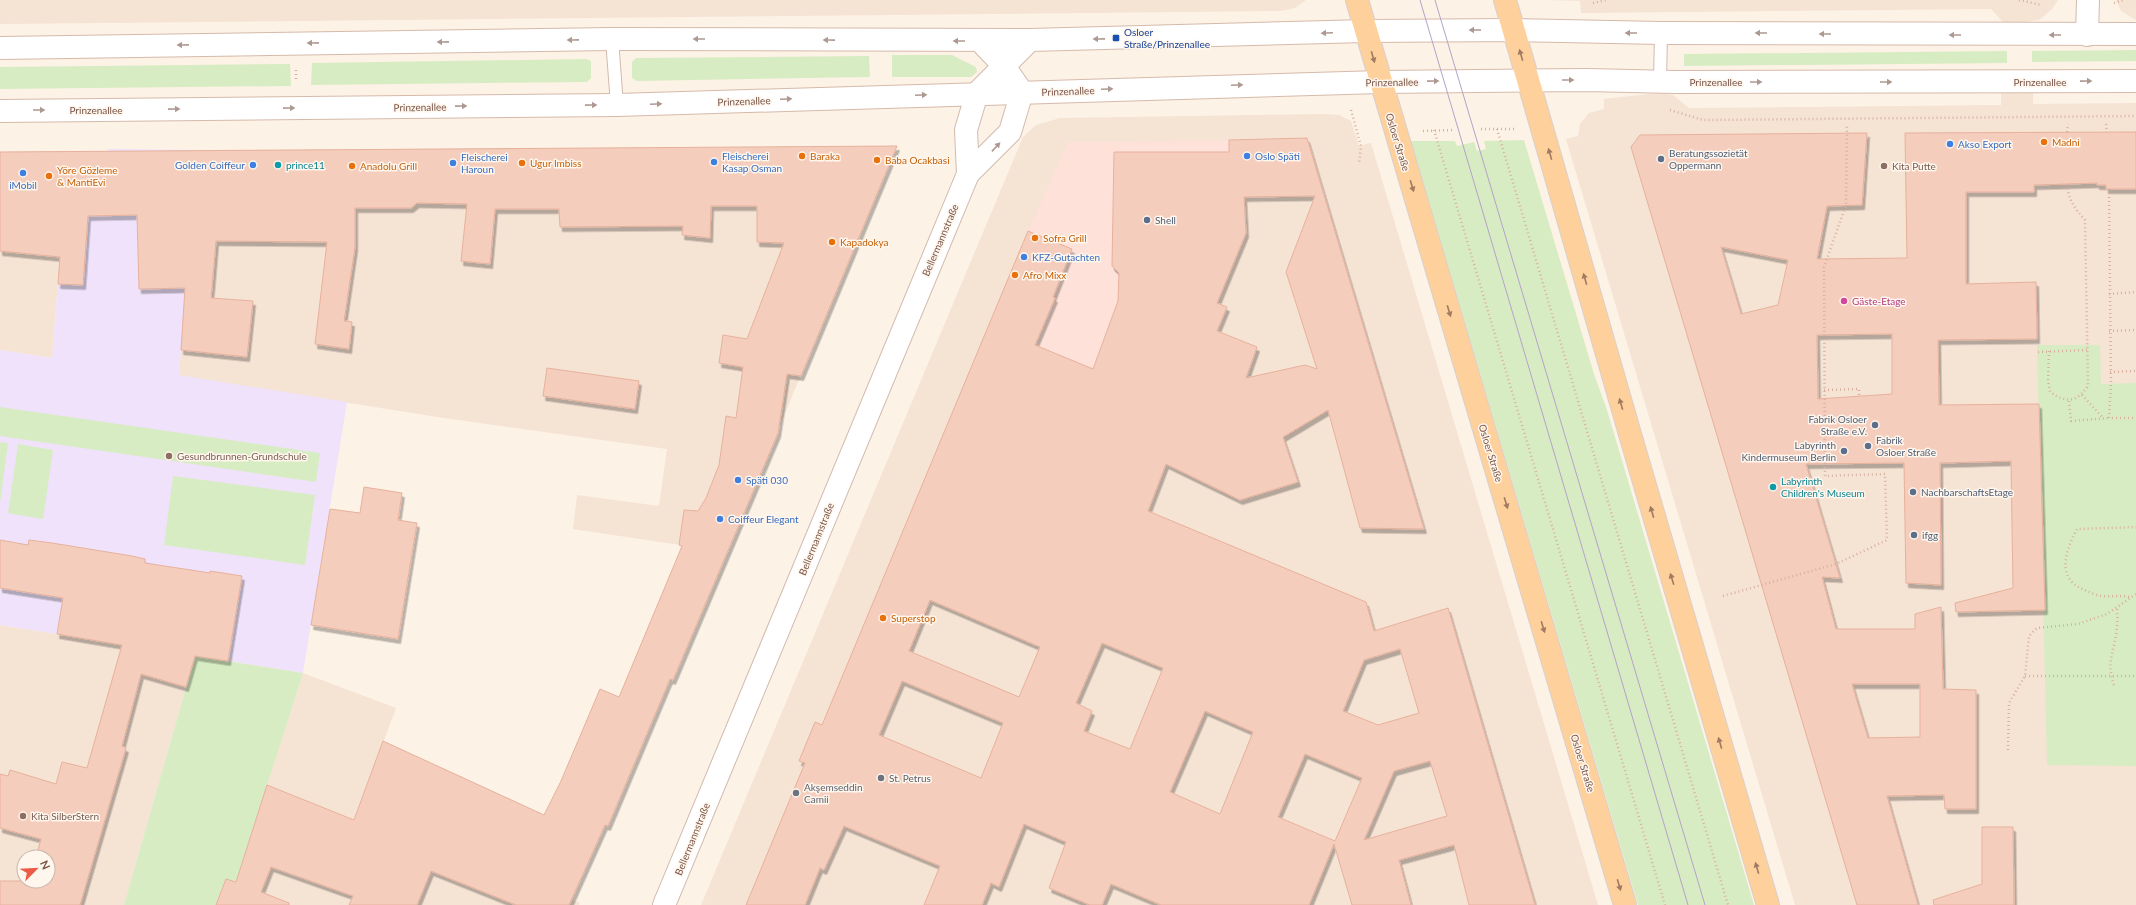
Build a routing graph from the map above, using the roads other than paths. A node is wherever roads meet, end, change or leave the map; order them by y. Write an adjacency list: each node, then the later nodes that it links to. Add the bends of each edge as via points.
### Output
1 (1357, 0): 5 (main road, Osloer Straße)
2 (1506, 0): 4 (main road)
3 (2088, 0): 8 (main road)
4 (1514, 30): 5 (main road, one-way to 5); 6 (main road, one-way to 4); 14 (main road, one-way to 4)
5 (1366, 32): 11 (main road, one-way to 11); 17 (main road, Osloer Straße, one-way to 17)
6 (1661, 33): 8 (main road, one-way to 6); 15 (lane)
7 (2136, 34): 8 (main road)
8 (2087, 35)
9 (612, 39): 10 (main road, one-way to 9); 12 (main road, one-way to 12); 20 (lane)
10 (980, 40): 11 (main road); 13 (main road)
11 (1030, 40): 13 (main road, Bellermannstraße)
12 (0, 48)
13 (1004, 66): 18 (main road); 19 (main road, Bellermannstraße)
14 (1529, 80): 15 (main road, Prinzenallee, one-way to 15); 17 (main road, Prinzenallee, one-way to 14); 25 (main road, one-way to 14)
15 (1660, 81): 16 (main road, Prinzenallee, one-way to 16)
16 (2136, 81)
17 (1380, 82): 18 (main road, Prinzenallee, one-way to 17); 24 (main road, Osloer Straße, one-way to 24)
18 (1022, 92): 19 (main road, Prinzenallee); 22 (main road, Bellermannstraße, one-way to 18, via 1010,132)
19 (977, 93): 20 (main road, Prinzenallee, one-way to 19); 22 (main road, Bellermannstraße, via 966,130)
20 (617, 105): 21 (main road, Prinzenallee, one-way to 20)
21 (0, 111)
22 (968, 174): 23 (main road, Bellermannstraße)
23 (664, 905)
24 (1625, 905)
25 (1768, 905)

